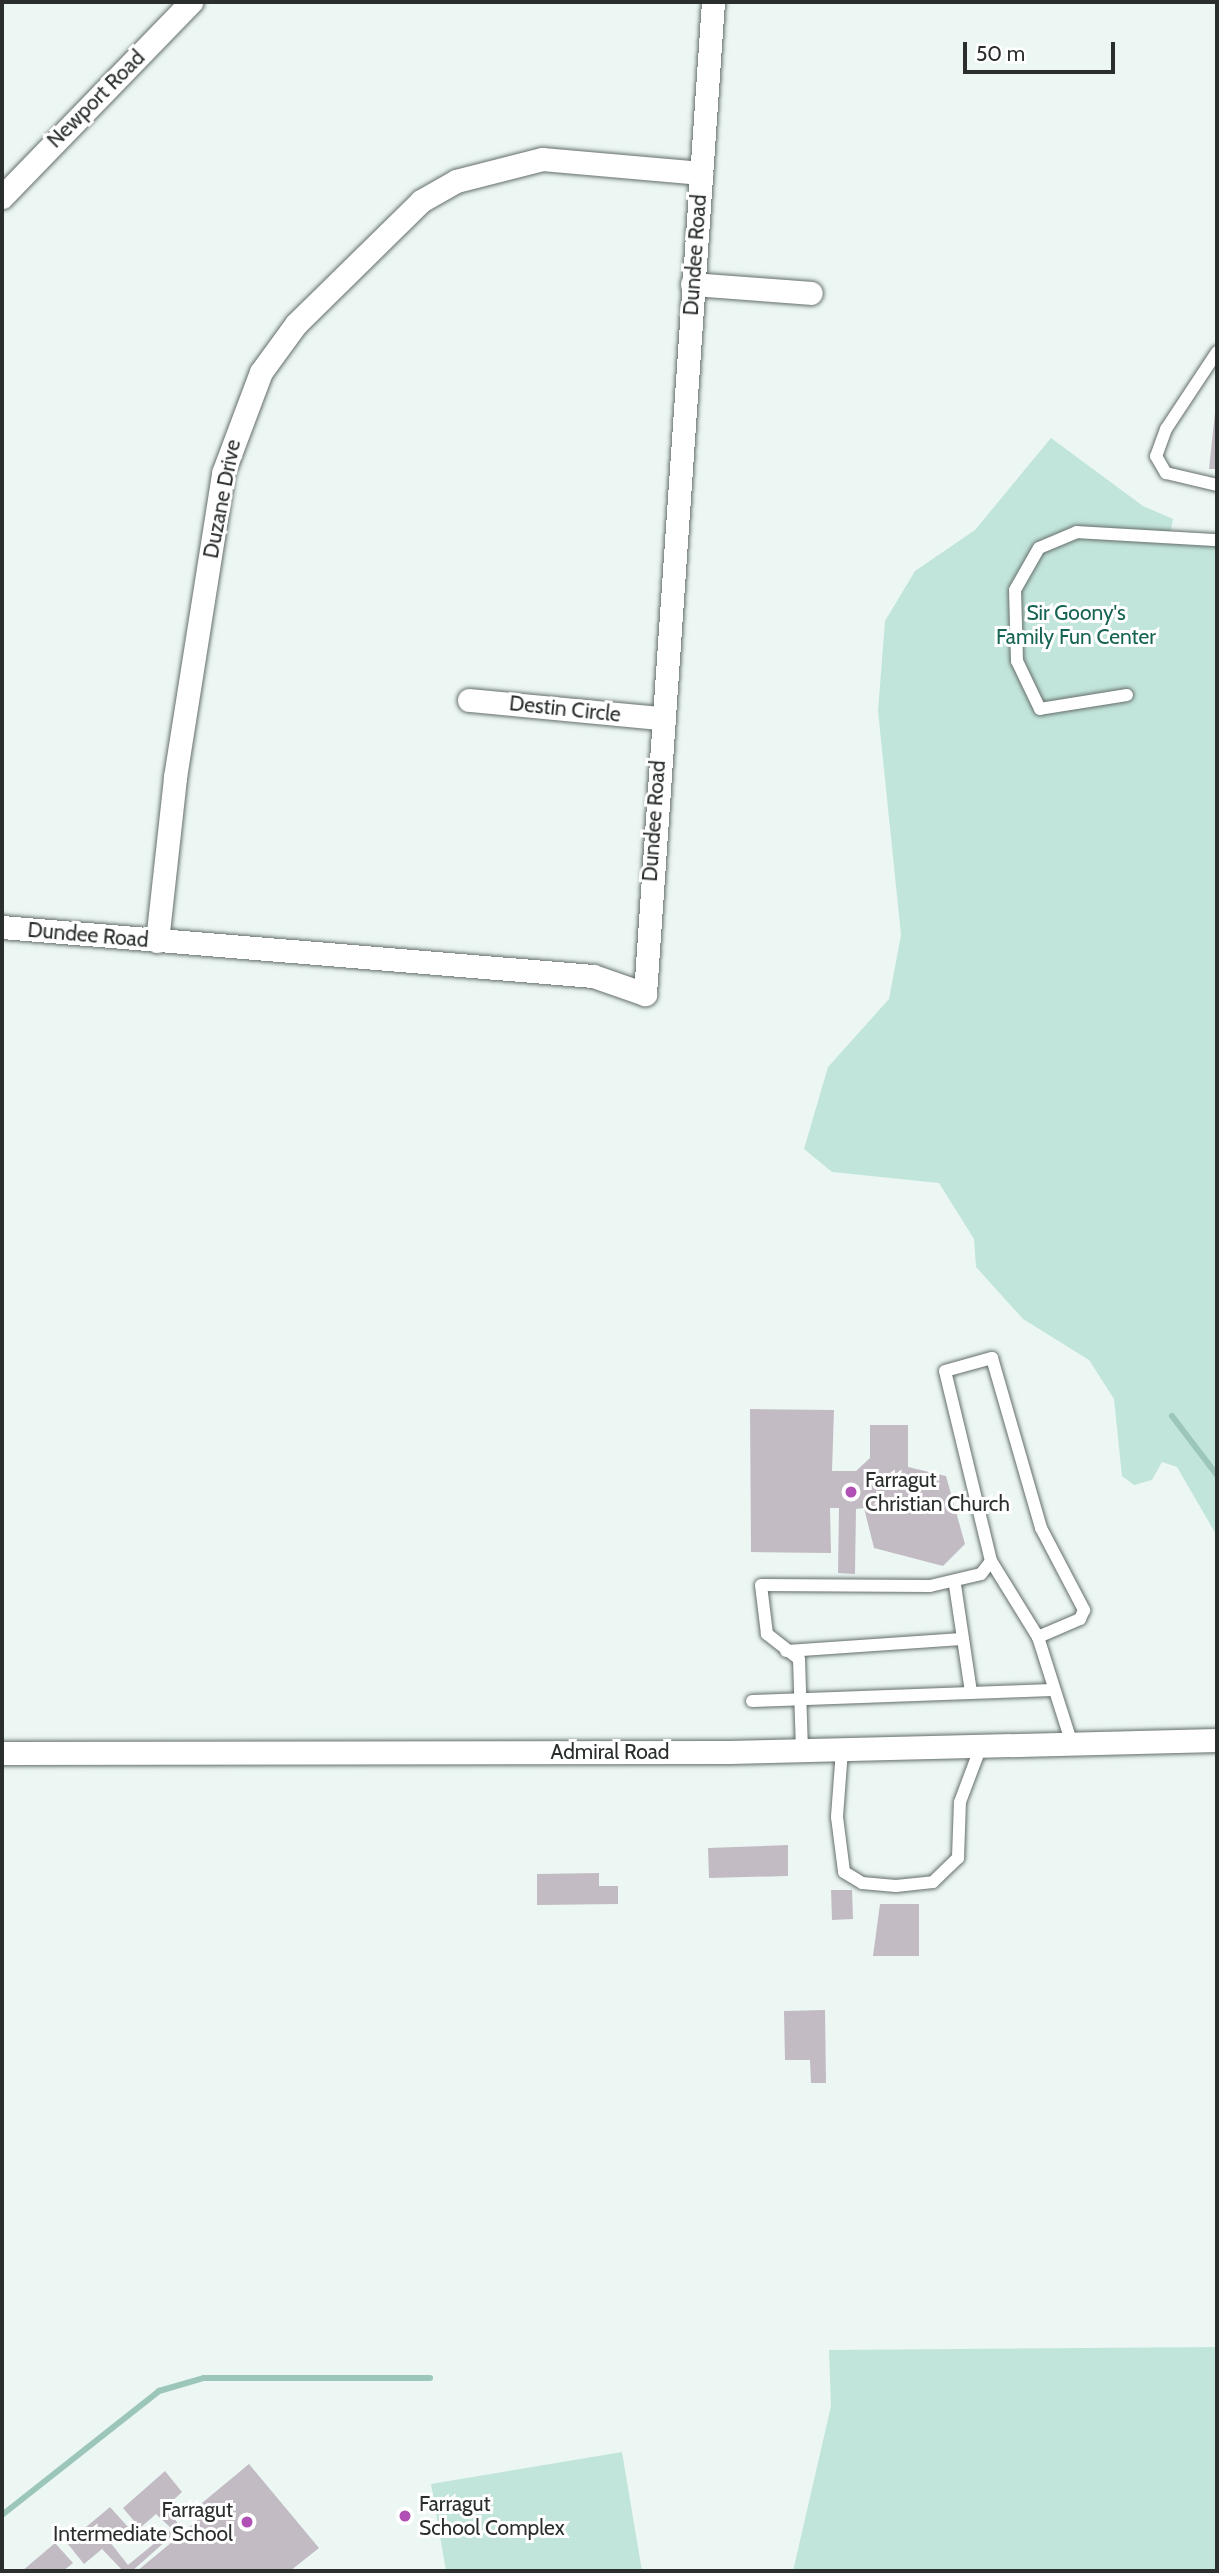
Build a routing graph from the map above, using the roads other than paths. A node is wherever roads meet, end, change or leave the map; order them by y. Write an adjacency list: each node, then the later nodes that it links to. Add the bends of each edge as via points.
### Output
1 (191, 2): 4 (street, Newport Road)
2 (713, 2): 3 (street, Dundee Road)
3 (701, 173): 5 (street, Dundee Road); 14 (street, Duzane Drive, via 542,159 456,181 421,201 296,324 261,372 223,473 175,777)
4 (2, 197)
5 (692, 284): 6 (street); 12 (street, Dundee Road)
6 (811, 293)
7 (1217, 352): 8 (lane, via 1166,429 1156,456 1166,473)
8 (1217, 485)
9 (1217, 540): 10 (lane, via 1077,532 1039,548 1015,590 1017,661 1040,709)
10 (1127, 695)
11 (469, 700): 12 (street, Destin Circle)
12 (661, 718): 14 (street, Dundee Road, via 645,994 593,976)
13 (2, 928): 14 (street, Dundee Road)
14 (157, 941)
15 (991, 1561): 16 (lane, via 981,1574); 17 (lane); 17 (lane, via 945,1371 992,1358 1041,1528 1084,1610 1080,1619)
16 (955, 1585): 18 (lane); 19 (lane, via 761,1585 760,1619)
17 (1038, 1637): 20 (lane)
18 (963, 1639): 19 (lane); 21 (lane)
19 (785, 1651): 22 (lane, via 799,1658)
20 (1053, 1690): 21 (lane); 25 (lane)
21 (971, 1692): 22 (lane)
22 (800, 1698): 23 (lane); 27 (lane)
23 (752, 1701)
24 (1217, 1740): 25 (street, Admiral Road)
25 (1072, 1744): 26 (street, Admiral Road)
26 (981, 1746): 28 (street, Admiral Road); 28 (lane, via 960,1802 958,1858 933,1882 896,1886 862,1882 844,1872 837,1817)
27 (803, 1750): 28 (street, Admiral Road); 29 (street, Admiral Road)
28 (842, 1750)
29 (2, 1753)

